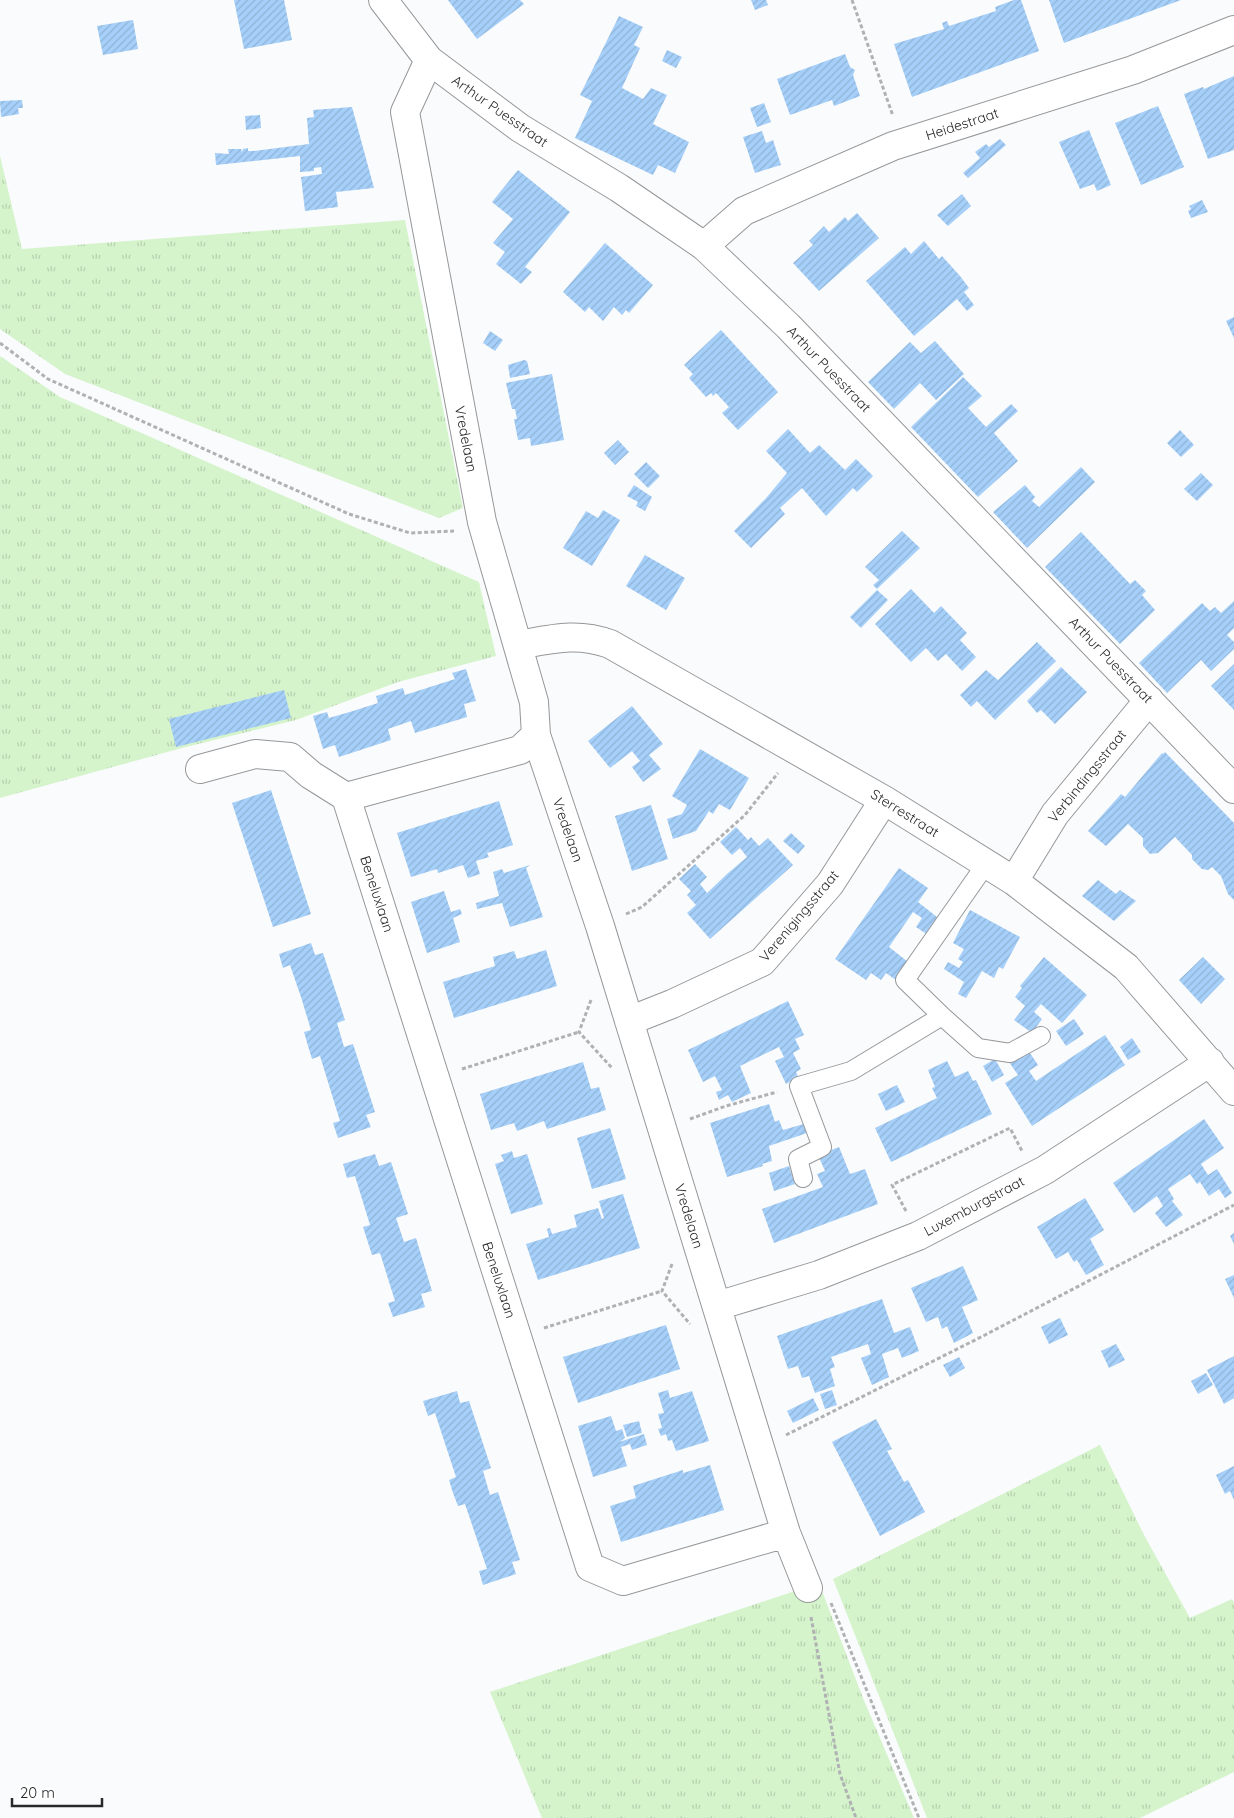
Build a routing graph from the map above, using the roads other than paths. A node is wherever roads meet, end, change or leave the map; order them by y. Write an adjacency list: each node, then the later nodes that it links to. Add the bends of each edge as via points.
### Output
1 (383, 0): 3 (street, Arthur Puesstraat)
2 (1234, 30): 4 (street, Heidestraat, via 1133,70 903,143 744,211)
3 (429, 60): 4 (street, Arthur Puesstraat, via 520,128 619,188); 5 (street, Vredelaan, via 405,112 482,522)
4 (704, 246): 6 (street, Arthur Puesstraat, via 788,326)
5 (518, 645): 7 (street, Vredelaan, via 534,702); 11 (street, Sterrestraat, via 573,636 595,638 622,650)
6 (1149, 700): 9 (street, Arthur Puesstraat); 13 (street, Verbindingsstraat, via 1055,814)
7 (536, 735): 10 (street, via 520,750); 15 (street, Vredelaan)
8 (200, 768): 10 (street, via 255,754 290,757)
9 (1234, 789)
10 (346, 797): 21 (street, Beneluxlaan, via 590,1567 623,1581)
11 (884, 800): 12 (street, Sterrestraat); 15 (street, Verenigingsstraat, via 830,884 762,962)
12 (986, 864): 13 (street, Sterrestraat); 14 (lane, via 905,980)
13 (1014, 881): 17 (street, Sterrestraat, via 1126,967)
14 (942, 1016): 16 (lane, via 978,1048 1010,1053); 19 (lane, via 851,1071 799,1086 822,1147 798,1159)
15 (629, 1021): 20 (street, Vredelaan)
16 (1041, 1036)
17 (1210, 1062): 18 (street, Sterrestraat); 20 (street, Luxemburgstraat, via 1045,1170 918,1236 819,1275)
18 (1234, 1091)
19 (804, 1178)
20 (717, 1306): 21 (street, Vredelaan)
21 (786, 1533): 22 (street, Vredelaan)
22 (808, 1588)

